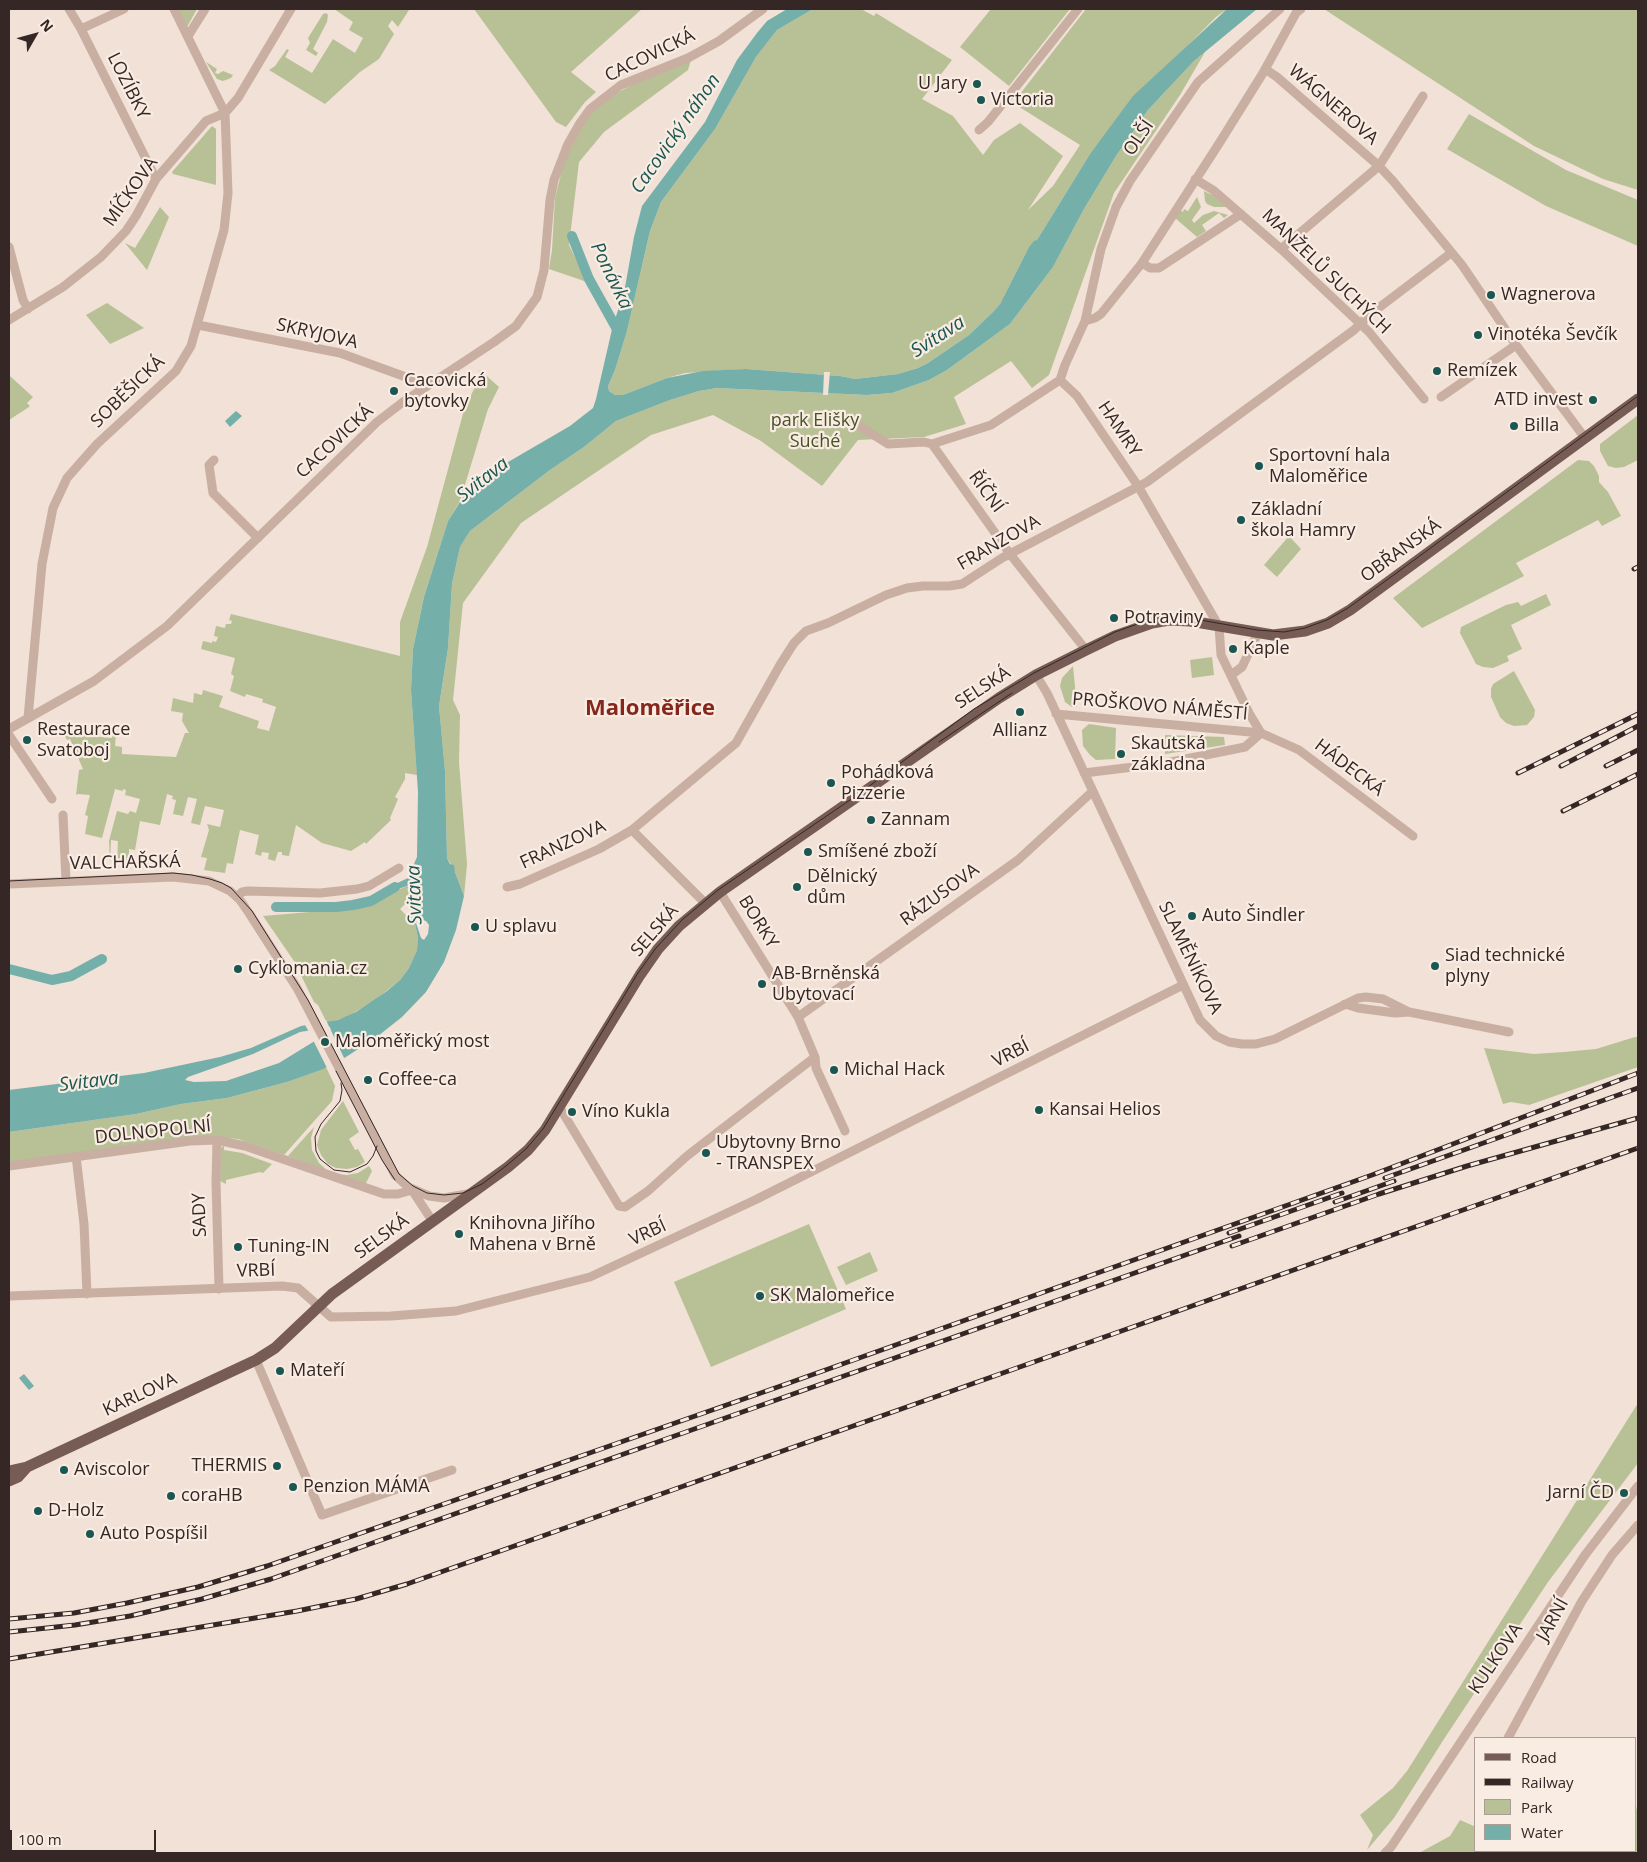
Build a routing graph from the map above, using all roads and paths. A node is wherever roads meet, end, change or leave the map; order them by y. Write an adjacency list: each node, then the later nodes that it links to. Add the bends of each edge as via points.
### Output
1 (69, 9): 10 (street, LOZÍBKY)
2 (124, 9): 10 (street)
3 (174, 9): 11 (street)
4 (205, 9): 11 (street)
5 (291, 9): 14 (street, via 238,98)
6 (763, 9): 31 (street, CACOVICKÁ, via 688,58 621,85 590,109 568,144 554,180 544,270 537,297 516,326)
7 (1078, 9): 15 (street)
8 (1280, 9): 26 (street, OLŠÍ, via 1198,82 1130,181 1101,249)
9 (1295, 10): 12 (street)
10 (81, 29): 17 (street, LOZÍBKY)
11 (188, 36): 14 (street)
12 (1265, 69): 16 (street, WÁGNEROVA); 18 (street)
13 (1423, 96): 16 (street)
14 (225, 112): 17 (street, MÍČKOVA, via 206,122); 28 (street, SOBĚŠICKÁ, via 228,193 224,230)
15 (979, 130)
16 (1379, 166): 21 (street, WÁGNEROVA); 22 (street, WÁGNEROVA)
17 (156, 179): 24 (street, MÍČKOVA, via 126,231 101,258)
18 (1195, 179): 19 (street, MANŽELŮ SUCHÝCH); 23 (street)
19 (1241, 214): 21 (street, MANŽELŮ SUCHÝCH); 23 (street, via 1159,268 1150,268)
20 (9, 247): 24 (street)
21 (1281, 248): 27 (street, MANŽELŮ SUCHÝCH)
22 (1451, 253): 27 (street); 29 (street, WÁGNEROVA)
23 (1142, 263): 26 (street, via 1104,311)
24 (28, 309): 25 (street, MÍČKOVA)
25 (9, 320)
26 (1085, 321): 30 (street, OLŠÍ)
27 (1360, 323): 33 (street, MANŽELŮ SUCHÝCH); 39 (street, FRANZOVA, via 1179,460)
28 (198, 325): 31 (street, SKRYJOVA, via 340,353 414,380); 49 (street, SOBĚŠICKÁ, via 192,346 176,371 97,444 67,478 52,508 42,564)
29 (1516, 345): 32 (street); 36 (street, WÁGNEROVA)
30 (1060, 380): 37 (street, via 991,425); 39 (street, HAMRY, via 1077,396)
31 (423, 389): 40 (street, CACOVICKÁ, via 378,422)
32 (1441, 397)
33 (1424, 399)
34 (1638, 399): 36 (main road, OBŘANSKÁ)
35 (854, 422): 37 (street, via 888,444)
36 (1585, 438): 44 (main road, OBŘANSKÁ, via 1340,616 1305,631 1278,635)
37 (932, 444): 41 (street, ŘÍČNÍ)
38 (214, 460): 40 (street, via 209,465 213,493)
39 (1138, 486): 41 (street, FRANZOVA); 43 (street, HAMRY)
40 (258, 538): 49 (street, CACOVICKÁ, via 168,626 94,681)
41 (1010, 554): 45 (street, ŘÍČNÍ); 57 (street, FRANZOVA, via 962,584 907,588 886,594 806,631 780,665 736,743)
42 (1152, 622): 43 (main road, OBŘANSKÁ, via 1190,621); 45 (main road, SELSKÁ)
43 (1219, 626): 44 (main road, OBŘANSKÁ); 47 (street, PROŠKOVO NÁMĚSTÍ, via 1221,655)
44 (1258, 633): 47 (street, via 1242,667)
45 (1086, 650): 46 (main road, SELSKÁ)
46 (1036, 675): 48 (street, PROŠKOVO NÁMĚSTÍ); 63 (main road, SELSKÁ, via 942,736)
47 (1231, 675): 51 (street, PROŠKOVO NÁMĚSTÍ)
48 (1056, 714): 51 (street, PROŠKOVO NÁMĚSTÍ); 53 (street, PROŠKOVO NÁMĚSTÍ)
49 (28, 718): 50 (street, CACOVICKÁ)
50 (9, 729)
51 (1261, 733): 53 (street, PROŠKOVO NÁMĚSTÍ, via 1245,747 1166,763); 58 (street, HÁDECKÁ, via 1298,750)
52 (9, 735): 55 (street)
53 (1084, 773): 54 (street, PROŠKOVO NÁMĚSTÍ)
54 (1093, 791): 66 (street, SLAMĚNÍKOVA); 67 (street, RÁZUSOVA, via 1018,860)
55 (52, 799)
56 (63, 815): 60 (street)
57 (632, 830): 62 (street, FRANZOVA, via 599,849); 65 (street, FRANZOVA)
58 (1413, 836)
59 (399, 868): 64 (street, via 369,886 357,889 320,893 248,891)
60 (66, 881): 61 (street, VALCHAŘSKÁ); 64 (street, VALCHAŘSKÁ, via 192,878 220,885)
61 (9, 884)
62 (507, 887)
63 (720, 892): 65 (main road, SELSKÁ); 67 (street, BORKY)
64 (236, 897): 70 (street, VALCHAŘSKÁ, via 284,967)
65 (705, 903): 71 (main road, SELSKÁ, via 651,958)
66 (1183, 985): 68 (street, SLAMĚNÍKOVA, via 1207,1029 1229,1042 1242,1044 1275,1039 1345,1004 1395,1013 1409,1012); 82 (street, VRBÍ, via 847,1155 590,1276 448,1312 331,1317)
67 (798, 1016): 69 (street, BORKY)
68 (1509, 1032)
69 (815, 1057): 71 (street, via 625,1207 619,1206); 72 (street, BORKY, via 816,1068)
70 (338, 1066): 76 (street, DOLNOPOLNÍ, via 391,1168)
71 (560, 1108): 77 (main road, SELSKÁ, via 528,1150)
72 (844, 1131)
73 (217, 1140): 74 (street, DOLNOPOLNÍ); 76 (street, DOLNOPOLNÍ, via 245,1146 384,1194); 79 (street, SADY)
74 (76, 1156): 75 (street, DOLNOPOLNÍ); 80 (street, via 84,1224)
75 (9, 1166)
76 (412, 1190): 77 (street, DOLNOPOLNÍ, via 437,1198); 78 (street, DOLNOPOLNÍ)
77 (472, 1193): 78 (main road, SELSKÁ)
78 (433, 1222): 82 (main road, SELSKÁ)
79 (219, 1289): 80 (street, VRBÍ); 82 (street, VRBÍ, via 298,1288)
80 (87, 1294): 81 (street, VRBÍ)
81 (9, 1296)
82 (318, 1306): 83 (main road, SELSKÁ)
83 (266, 1354): 84 (main road, KARLOVA)
84 (256, 1360): 85 (main road, KARLOVA); 86 (street, via 322,1515)
85 (27, 1466): 87 (main road, KARLOVA); 88 (main road, KARLOVA, via 18,1477)
86 (452, 1470)
87 (9, 1471)
88 (9, 1481)
89 (1638, 1486): 92 (street, KULKOVA, via 1585,1555)
90 (1638, 1525): 91 (street, JARNÍ, via 1612,1555 1582,1601)
91 (1509, 1737)
92 (1385, 1853)

